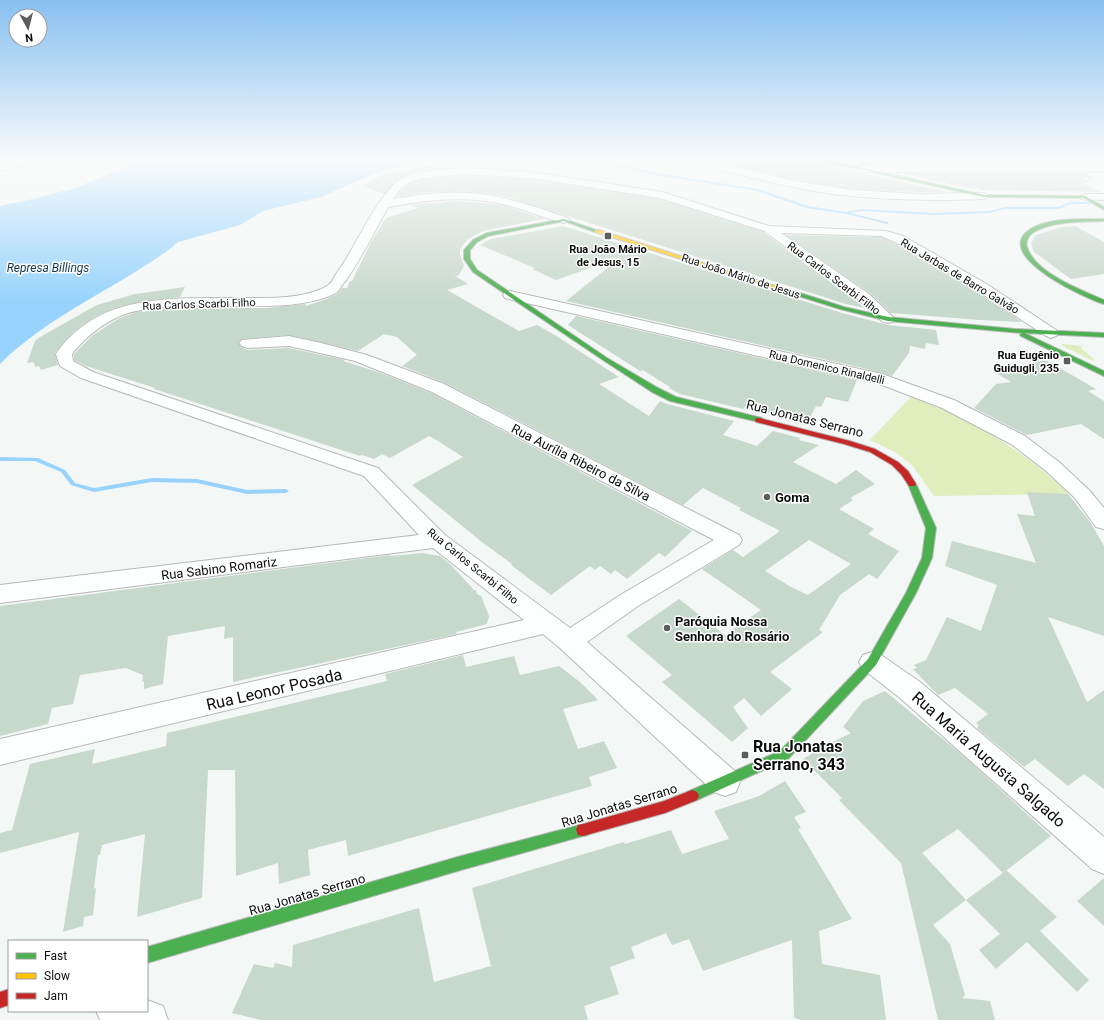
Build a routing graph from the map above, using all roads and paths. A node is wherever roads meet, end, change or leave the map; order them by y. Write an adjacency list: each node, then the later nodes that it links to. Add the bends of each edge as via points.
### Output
1 (383, 207): 16 (street, Rua Carlos Scarbi Filho, via 348,268 332,289 314,296 273,302 174,303 133,307 92,326 75,340 64,354 66,363 87,375 371,472)
2 (523, 207): 4 (street, Rua João Mário de Jesus)
3 (698, 207): 6 (street, Rua Carlos Scarbi Filho)
4 (564, 220): 7 (street, Rua Jonatas Serrano, via 487,235 467,250 467,259 475,271); 9 (street, Rua João Mário de Jesus, via 805,297)
5 (1104, 220): 8 (street, via 1041,228 1030,232 1024,242 1025,251 1046,272)
6 (768, 229): 9 (street, Rua Carlos Scarbi Filho, via 864,297); 11 (street, Rua Jarbas de Barro Galvão, via 891,235 980,286)
7 (510, 295): 15 (street, Rua Domenico Rinaldelli, via 882,380 941,402 1018,440 1052,466 1082,494); 20 (street, Rua Jonatas Serrano, via 605,359 673,399 866,447 891,460 909,478 930,528 927,558 911,593)
8 (1104, 302)
9 (888, 319): 10 (street, Rua João Mário de Jesus)
10 (1015, 331): 11 (street, Rua João Mário de Jesus); 14 (street)
11 (1051, 333): 12 (street, Rua João Mário de Jesus)
12 (1104, 335)
13 (247, 343): 19 (street, Rua Aurília Ribeiro da Silva, via 288,341 321,348 361,358 438,388 732,540 630,600)
14 (1104, 374)
15 (1104, 522)
16 (437, 540): 17 (street, Rua Sabino Romariz); 18 (street, Rua Carlos Scarbi Filho)
17 (0, 594)
18 (547, 624): 19 (street, Rua Carlos Scarbi Filho); 21 (street, Rua Leonor Posada)
19 (569, 642): 22 (street, Rua Carlos Scarbi Filho)
20 (872, 662): 22 (street, Rua Jonatas Serrano, via 784,755); 23 (street, Rua Maria Augusta Salgado, via 910,690)
21 (0, 752)
22 (725, 782): 24 (street, Rua Jonatas Serrano, via 665,807 453,865)
23 (1104, 858)
24 (148, 955)
25 (119, 1012): 26 (street)
26 (149, 1020)

